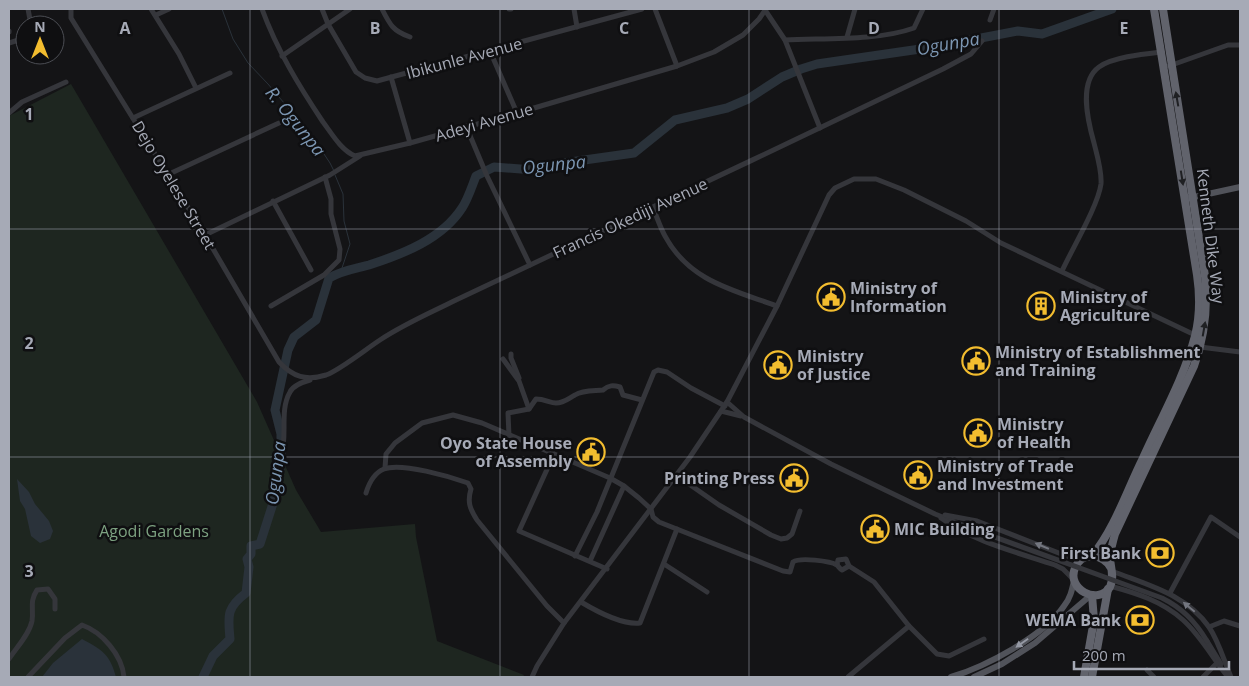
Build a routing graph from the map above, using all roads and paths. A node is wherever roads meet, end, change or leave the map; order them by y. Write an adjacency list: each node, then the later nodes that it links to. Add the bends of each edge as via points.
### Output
1 (71, 9): 37 (street, Dejo Oyelese Street, via 71,18)
2 (151, 9): 17 (street)
3 (169, 9): 17 (street)
4 (262, 9): 28 (street, Adeyi Avenue)
5 (322, 9): 19 (street, Ibikunle Avenue)
6 (350, 9): 19 (street)
7 (382, 9): 21 (street, via 397,32)
8 (574, 9): 20 (street)
9 (642, 9): 20 (street, Ibikunle Avenue)
10 (655, 9): 29 (street)
11 (766, 9): 23 (street); 29 (street, Adeyi Avenue, via 738,38 714,52)
12 (855, 9): 22 (street)
13 (923, 9): 22 (street, via 914,28 878,36)
14 (994, 9): 18 (street)
15 (1154, 9): 27 (highway, Kenneth Dike Way)
16 (1163, 9): 30 (highway, Kenneth Dike Way)
17 (156, 14): 34 (street)
18 (990, 20)
19 (328, 24): 28 (street); 32 (street, Ibikunle Avenue, via 356,72 377,81)
20 (577, 27): 26 (street, Ibikunle Avenue)
21 (410, 37)
22 (847, 37): 23 (street)
23 (785, 40): 40 (street)
24 (982, 41): 40 (street, Francis Okediji Avenue, via 971,54)
25 (1240, 45): 30 (street, via 1228,46)
26 (490, 51): 32 (street, Ibikunle Avenue); 36 (street)
27 (1162, 52): 30 (highway, Kenneth Dike Way); 52 (street, via 1110,61 1092,74 1086,94 1087,111 1101,183)
28 (282, 56): 42 (street, Adeyi Avenue, via 305,96 344,149 355,156)
29 (677, 66): 36 (street, Adeyi Avenue)
30 (1168, 67): 46 (highway, Kenneth Dike Way)
31 (230, 73): 34 (street)
32 (391, 77): 41 (street)
33 (66, 82): 35 (street, via 22,102)
34 (196, 88): 37 (street)
35 (9, 113)
36 (517, 113): 39 (street, Adeyi Avenue)
37 (134, 118): 43 (street, Dejo Oyelese Street)
38 (279, 123): 43 (street)
39 (466, 126): 41 (street, Adeyi Avenue); 50 (street)
40 (820, 128): 48 (street, Francis Okediji Avenue)
41 (410, 143): 42 (street, Adeyi Avenue)
42 (366, 153): 44 (street)
43 (167, 174): 49 (street, Dejo Oyelese Street)
44 (327, 176): 47 (street); 53 (street, via 331,214 340,249 339,260 324,275)
45 (1240, 187): 46 (main road)
46 (1189, 198): 55 (highway, Kenneth Dike Way, via 1199,291); 56 (highway, Kenneth Dike Way, one-way to 46, via 1207,298)
47 (273, 201): 49 (street); 51 (street)
48 (653, 208): 50 (street, Francis Okediji Avenue); 54 (street, via 666,237 698,274)
49 (205, 234): 60 (street, Dejo Oyelese Street, via 279,362 288,372)
50 (530, 265): 60 (street, Francis Okediji Avenue, via 412,321 329,374)
51 (311, 270)
52 (1062, 271): 54 (street, via 1001,243 966,221 904,190 876,179 854,179 835,188 829,195); 55 (street)
53 (271, 306)
54 (777, 306): 63 (street)
55 (1195, 335): 80 (highway, Kenneth Dike Way, via 1178,383 1115,518)
56 (1200, 347): 57 (street); 86 (highway, Kenneth Dike Way, via 1115,534 1110,554)
57 (1240, 352)
58 (511, 354): 61 (street)
59 (504, 359): 61 (street)
60 (313, 379): 68 (street, Francis Okediji Avenue, via 298,384 290,391)
61 (519, 380): 64 (street)
62 (642, 400): 63 (street, via 654,372 658,370); 64 (street, via 623,395 620,387 613,385 603,390 578,393 557,403 536,399); 71 (street)
63 (725, 406): 65 (street); 65 (street); 70 (street)
64 (529, 409): 66 (street, via 508,413)
65 (744, 417): 76 (street)
66 (510, 436): 67 (street); 69 (street, via 482,423 453,415 437,418 422,423 390,448)
67 (554, 454): 71 (street); 79 (street, via 519,531)
68 (281, 456)
69 (385, 468): 73 (street, via 369,483); 94 (street, via 422,470 468,483 471,489 469,506 477,520)
70 (676, 476): 74 (street); 75 (street, via 776,537 788,538 792,534)
71 (610, 478): 72 (street); 79 (street)
72 (624, 486): 74 (street); 81 (street)
73 (366, 493)
74 (651, 509): 77 (street, via 659,522); 85 (street)
75 (800, 511)
76 (934, 514): 80 (street, one-way to 76, via 1069,557 977,522); 87 (street, via 963,532 1063,569); 112 (street, bridge, via 1172,603 1196,624)
77 (677, 529): 82 (street); 83 (street, via 786,572 790,572 797,560)
78 (1240, 536): 90 (street, via 1211,517)
79 (575, 556): 81 (street)
80 (1090, 556): 86 (highway, via 1104,559); 87 (highway, via 1076,565)
81 (590, 561): 85 (street)
82 (664, 564): 89 (street); 92 (street, via 640,623 616,619)
83 (837, 565): 84 (street, via 842,570); 84 (street, via 843,558)
84 (849, 566): 95 (street, via 874,582)
85 (607, 569): 92 (street)
86 (1112, 569): 88 (highway, via 1113,579); 90 (street)
87 (1074, 580): 91 (highway, via 1080,590); 106 (main road, one-way to 106, via 1064,606 1030,637 992,661)
88 (1109, 588): 91 (highway); 100 (street, via 1152,599 1170,609 1191,628); 109 (highway)
89 (707, 592)
90 (1170, 594): 96 (street, one-way to 90)
91 (1091, 595): 107 (main road, via 1035,643); 108 (highway, via 1094,620)
92 (582, 602): 94 (street)
93 (55, 609): 99 (street, via 55,599 48,589 37,590 32,601 32,621)
94 (564, 623): 104 (street)
95 (909, 626): 98 (street, via 943,656 950,656); 105 (street)
96 (1209, 626): 97 (street, via 1224,622); 112 (street)
97 (1240, 626)
98 (984, 639)
99 (9, 659)
100 (1216, 663): 111 (street); 112 (street)
101 (1147, 670): 110 (street)
102 (28, 677): 103 (street, via 64,638 82,625 92,628 115,652)
103 (124, 677)
104 (532, 677)
105 (848, 677)
106 (951, 677)
107 (974, 677)
108 (1084, 677)
109 (1092, 677)
110 (1154, 677)
111 (1203, 677)
112 (1229, 677)

